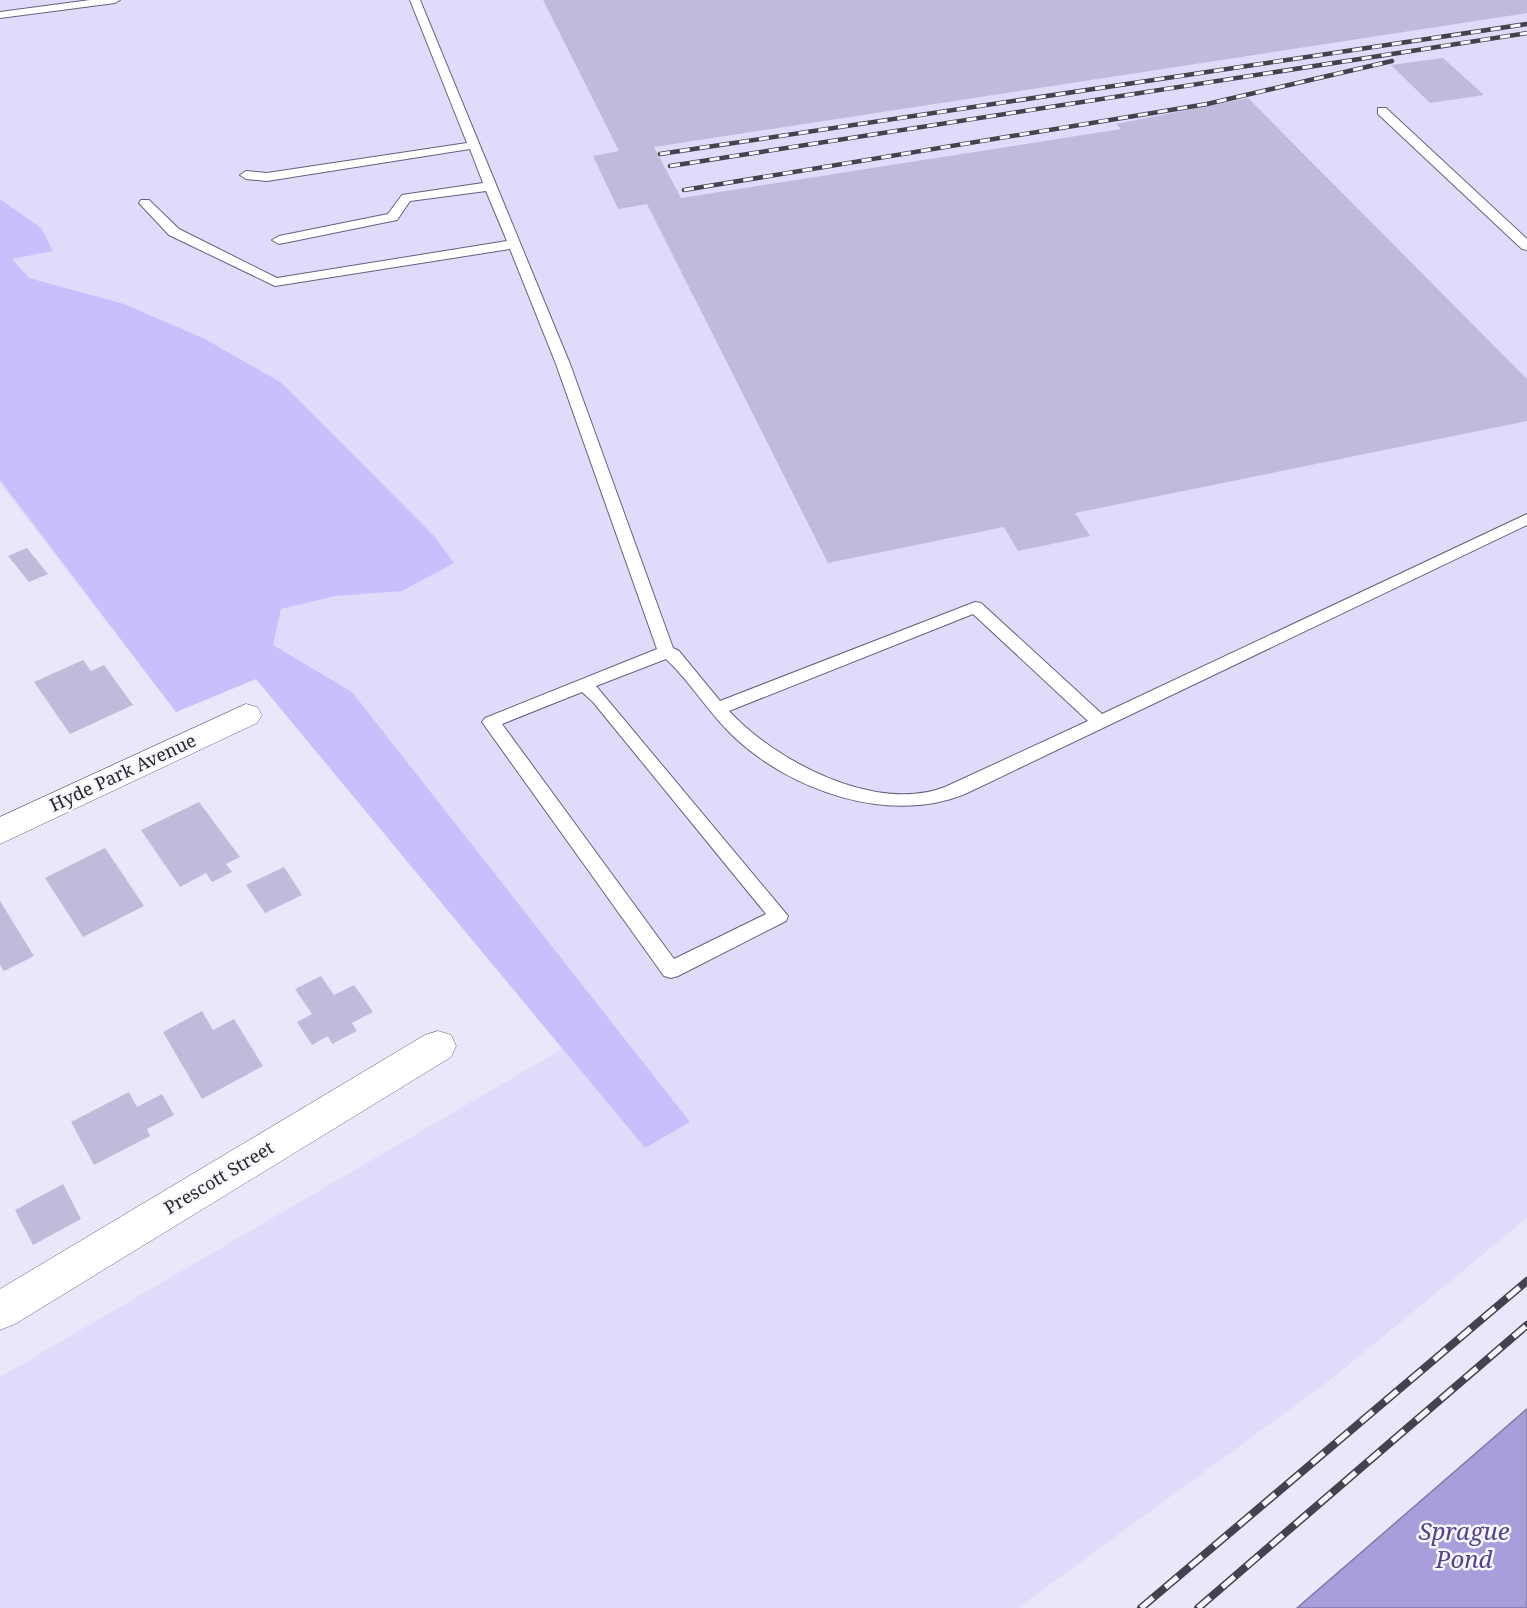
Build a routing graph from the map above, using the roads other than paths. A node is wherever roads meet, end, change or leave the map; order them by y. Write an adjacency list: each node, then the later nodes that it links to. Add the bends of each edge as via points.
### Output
1 (115, 0): 3 (lane)
2 (415, 0): 5 (lane)
3 (0, 15)
4 (1382, 111): 11 (lane)
5 (475, 145): 6 (lane, via 267,177); 7 (lane)
6 (246, 175)
7 (492, 186): 9 (lane, via 406,198 392,216); 10 (lane)
8 (145, 203): 10 (lane, via 174,232 275,282)
9 (279, 240)
10 (514, 244): 13 (lane, via 562,364)
11 (1527, 246)
12 (1527, 519): 17 (lane)
13 (666, 652): 14 (lane); 15 (lane, via 673,655)
14 (585, 686): 14 (lane, via 491,722 671,970 779,916)
15 (719, 708): 17 (lane, via 759,750 788,768 846,790 902,800 930,799 959,789); 17 (lane, via 975,607)
16 (246, 715): 18 (street, Hyde Park Avenue)
17 (1100, 722)
18 (0, 831)
19 (438, 1046): 20 (street, Prescott Street)
20 (0, 1311)

